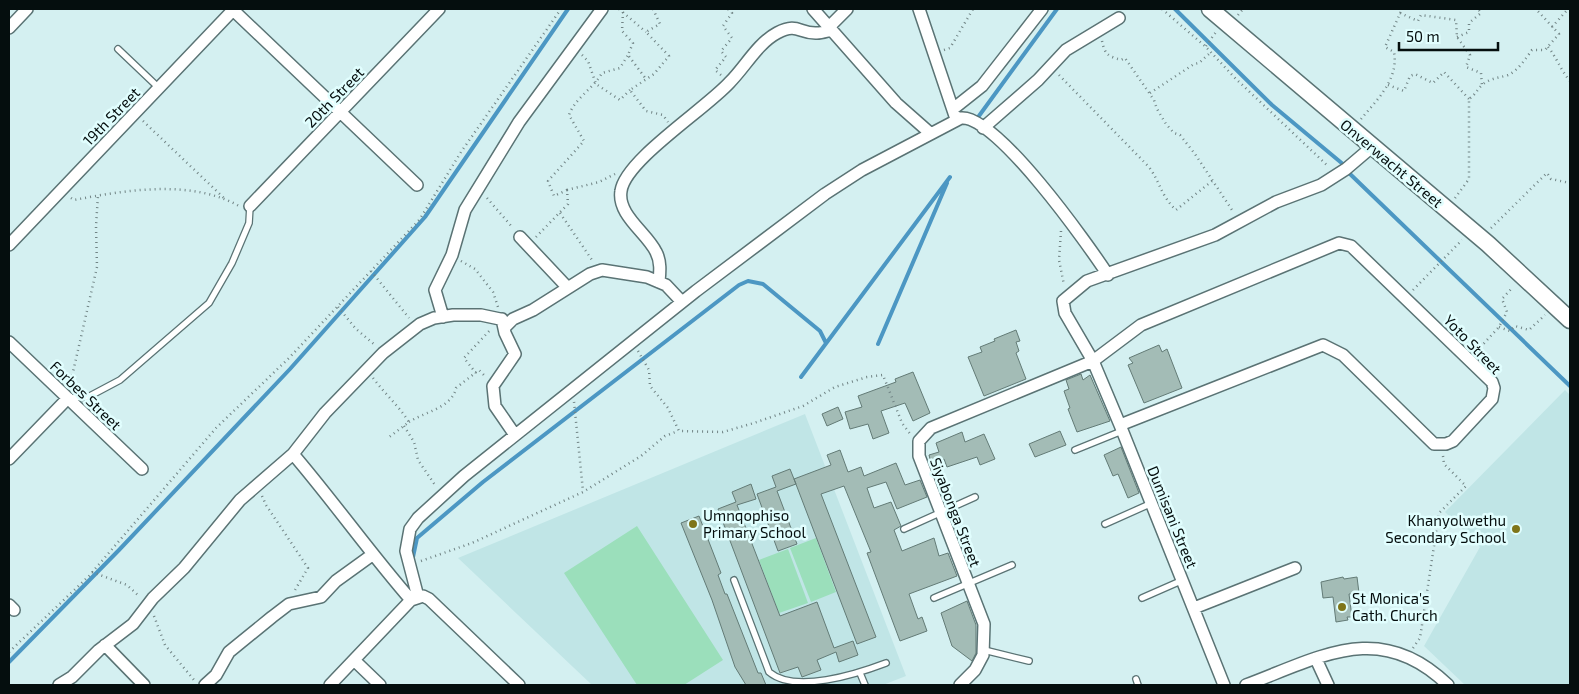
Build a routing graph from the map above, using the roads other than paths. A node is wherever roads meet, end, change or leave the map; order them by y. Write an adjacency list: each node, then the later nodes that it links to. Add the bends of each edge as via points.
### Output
1 (27, 9): 11 (street)
2 (233, 9): 14 (street, 19th Street); 15 (street)
3 (439, 9): 15 (street, 20th Street)
4 (602, 9): 28 (street, via 519,122 465,210 452,255 435,290)
5 (813, 9): 12 (street)
6 (847, 9): 12 (street)
7 (919, 9): 16 (street)
8 (1042, 9): 16 (street)
9 (1210, 9): 19 (street, Onverwacht Street)
10 (1119, 18): 17 (street, via 1066,50 1007,109)
11 (9, 28)
12 (830, 28): 18 (street, via 896,103); 25 (street, via 816,33 794,27 775,34 705,107 674,130 629,173 621,198 635,225 657,254)
13 (118, 49): 14 (lane)
14 (159, 88): 23 (street, 19th Street)
15 (340, 112): 20 (street); 21 (street, 20th Street)
16 (955, 115): 17 (street); 18 (street)
17 (983, 128): 24 (street, via 999,140 1062,209)
18 (930, 133): 27 (street, via 825,194)
19 (1373, 146): 24 (street, via 1338,175 1215,235); 29 (street, Onverwacht Street, via 1477,234)
20 (417, 185)
21 (250, 206): 33 (lane, via 250,223 210,303 120,380 88,397)
22 (524, 241): 26 (street)
23 (9, 245)
24 (1108, 275): 32 (street, Dumisani Street, via 1087,281 1063,302 1065,313)
25 (659, 282): 26 (street, via 632,273 597,271); 27 (street, via 666,284)
26 (568, 288): 30 (street, via 506,326)
27 (682, 302): 35 (street)
28 (443, 317): 30 (street, via 481,315); 37 (street, via 420,324 366,369 325,412)
29 (1570, 320)
30 (502, 321): 35 (street, via 515,354 493,386 495,406)
31 (9, 342): 33 (street, Forbes Street)
32 (1093, 361): 34 (street, Dumisani Street); 34 (street, Yoto Street, via 1141,325 1333,244 1351,246 1492,382 1494,388 1492,399 1453,441 1434,444 1343,355 1323,345); 42 (street, Siyabonga Street, via 931,428 919,441 919,456)
33 (68, 398): 38 (street); 39 (street, Forbes Street)
34 (1121, 428): 36 (lane); 41 (street, Dumisani Street)
35 (514, 435): 51 (street, via 418,518 410,529 406,551)
36 (1075, 450)
37 (293, 454): 45 (street, via 334,502); 55 (street, via 240,500 133,624)
38 (9, 459)
39 (142, 469)
40 (975, 497): 42 (lane)
41 (1152, 503): 43 (lane); 49 (street, Dumisani Street)
42 (940, 512): 44 (lane); 50 (street, Siyabonga Street)
43 (1105, 524)
44 (904, 529)
45 (372, 555): 51 (street); 65 (street, via 336,581 321,597 296,602 272,617 228,652 216,675)
46 (1012, 565): 50 (lane)
47 (1295, 568): 54 (street)
48 (734, 580): 61 (lane, via 773,676 807,682)
49 (1182, 580): 53 (lane); 54 (street, Dumisani Street)
50 (969, 584): 52 (lane); 56 (street, Siyabonga Street, via 984,624)
51 (415, 598): 58 (street); 68 (street, via 429,599)
52 (934, 598)
53 (1142, 598)
54 (1194, 608): 72 (street, Dumisani Street)
55 (105, 645): 63 (street, via 72,678); 64 (street)
56 (984, 650): 59 (lane); 70 (street, Siyabonga Street, via 975,670)
57 (1316, 659): 73 (street); 74 (street); 75 (street, via 1363,647 1408,656 1421,662)
58 (355, 661): 66 (street); 67 (street)
59 (1029, 661)
60 (886, 663): 61 (lane)
61 (860, 673): 69 (lane)
62 (1136, 679): 71 (lane)
63 (59, 685)
64 (144, 685)
65 (205, 685)
66 (330, 685)
67 (380, 685)
68 (519, 685)
69 (865, 685)
70 (960, 685)
71 (1138, 685)
72 (1224, 685)
73 (1246, 685)
74 (1328, 685)
75 (1448, 685)

